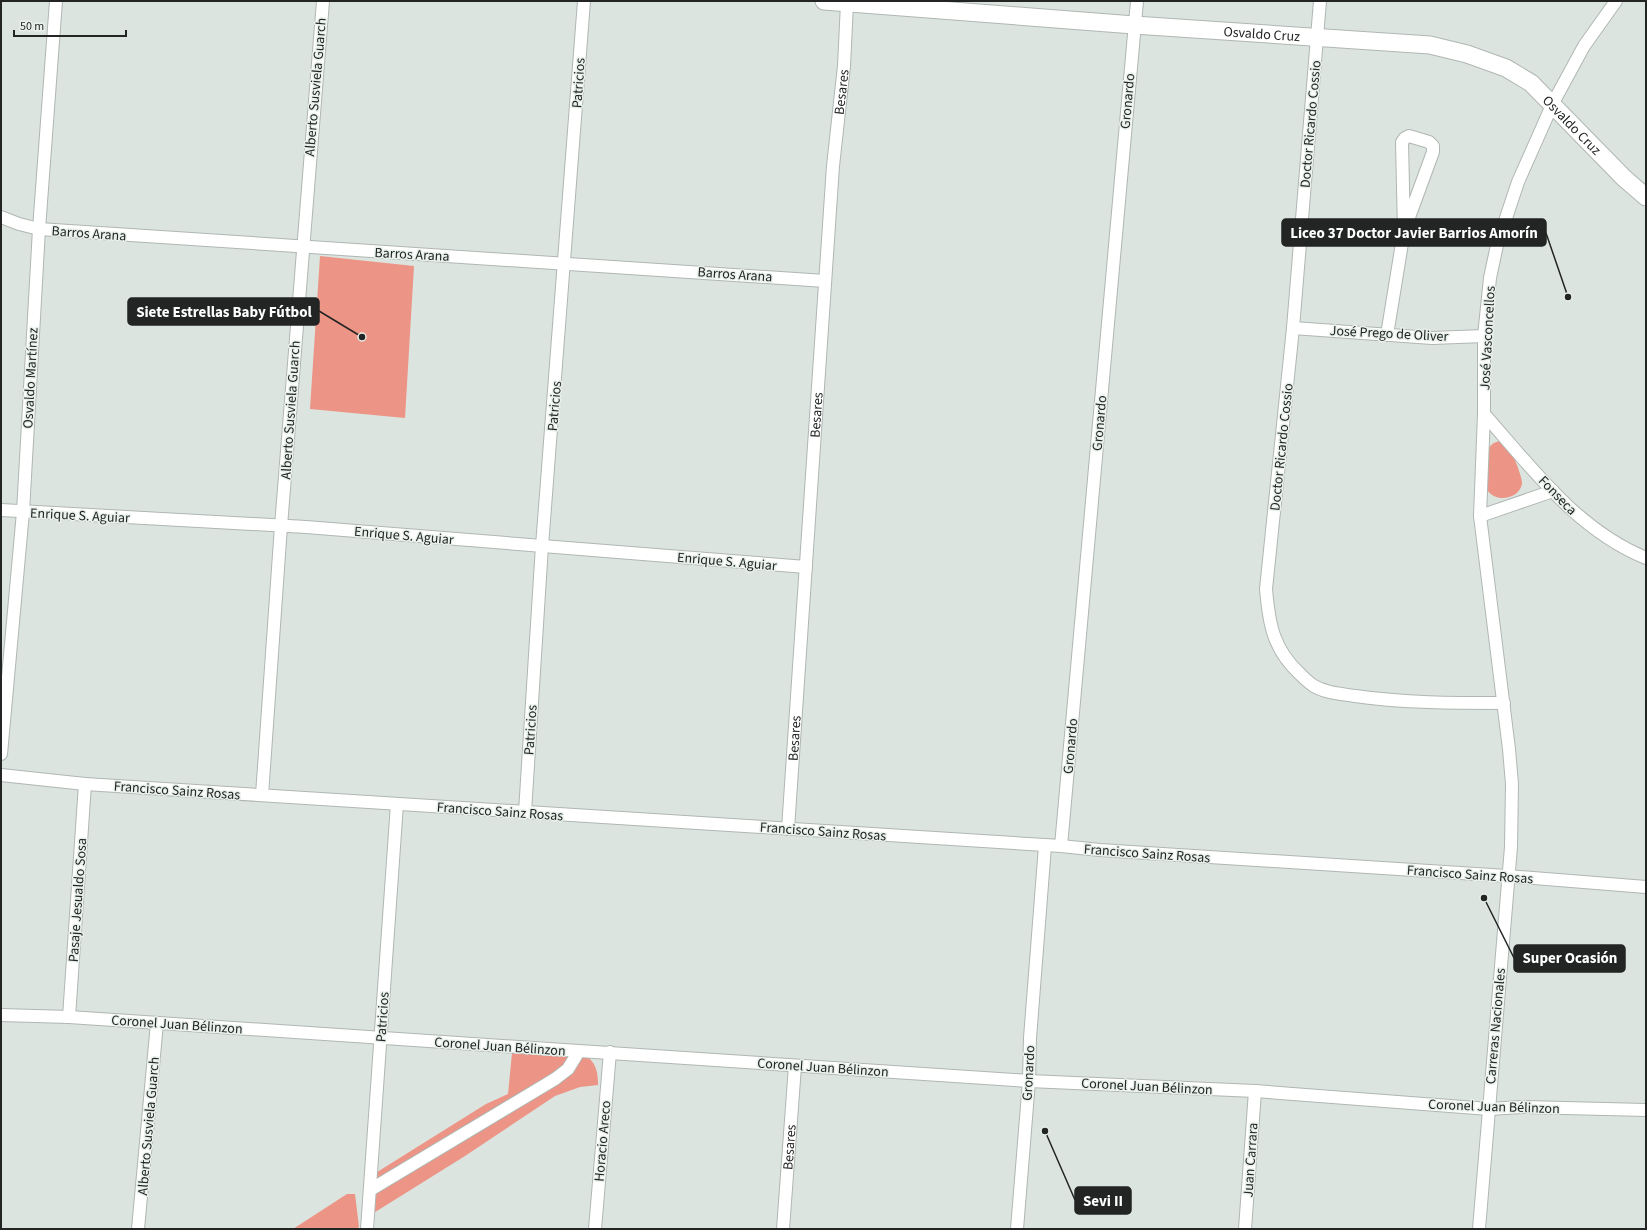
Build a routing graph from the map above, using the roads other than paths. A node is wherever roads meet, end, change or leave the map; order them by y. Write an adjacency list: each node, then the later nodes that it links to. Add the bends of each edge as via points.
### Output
1 (56, 1): 14 (street, Osvaldo Martínez)
2 (323, 1): 16 (street, Alberto Susviela Guarch)
3 (584, 1): 17 (street, Patricios)
4 (824, 1): 8 (street, Osvaldo Cruz)
5 (1137, 1): 9 (street, Gronardo)
6 (1320, 1): 10 (street, Doctor Ricardo Cossio)
7 (1616, 1): 11 (street, José Vasconcellos, via 1584,46)
8 (847, 2): 9 (street, Osvaldo Cruz); 18 (street, Besares, via 844,66 833,166)
9 (1134, 25): 10 (street, Osvaldo Cruz); 40 (street, Gronardo)
10 (1317, 37): 11 (street, Osvaldo Cruz, via 1430,45 1467,54 1506,68 1531,83); 19 (street, Doctor Ricardo Cossio)
11 (1553, 103): 12 (street, Osvaldo Cruz, via 1624,178); 21 (street, José Vasconcellos, via 1518,182 1501,232 1490,278)
12 (1646, 197)
13 (1, 217): 14 (street, Barros Arana)
14 (39, 229): 16 (street, Barros Arana); 25 (street, Osvaldo Martínez)
15 (1404, 232): 15 (street, via 1433,152 1433,146 1429,142 1409,136 1402,142); 20 (street)
16 (303, 247): 17 (street, Barros Arana); 27 (street, Alberto Susviela Guarch)
17 (565, 263): 18 (street, Barros Arana); 28 (street, Patricios)
18 (825, 281): 30 (street, Besares)
19 (1293, 328): 20 (street, José Prego de Oliver); 31 (street, Doctor Ricardo Cossio, via 1266,589 1269,620 1278,646 1293,667 1313,686 1331,693 1433,703)
20 (1387, 334): 21 (street, José Prego de Oliver, via 1432,338)
21 (1484, 336): 22 (street, José Vasconcellos)
22 (1484, 414): 23 (street, Fonseca); 26 (street, José Vasconcellos)
23 (1552, 491): 26 (street); 29 (street, Fonseca, via 1602,535)
24 (1, 510): 25 (street, Enrique S. Aguiar)
25 (23, 512): 27 (street, Enrique S. Aguiar); 32 (street, Osvaldo Martínez)
26 (1480, 516): 31 (street, José Vasconcellos)
27 (281, 526): 28 (street, Enrique S. Aguiar); 35 (street, Alberto Susviela Guarch)
28 (542, 546): 30 (street, Enrique S. Aguiar); 37 (street, Patricios)
29 (1646, 558)
30 (806, 567): 38 (street, Besares)
31 (1504, 703): 41 (street, Carreras Nacionales, via 1512,784)
32 (1, 754)
33 (1, 775): 34 (street, Francisco Sainz Rosas)
34 (84, 784): 35 (street, Francisco Sainz Rosas); 44 (street, Pasaje Jesualdo Sosa)
35 (262, 795): 36 (street, Francisco Sainz Rosas)
36 (397, 804): 37 (street, Francisco Sainz Rosas); 46 (street, Patricios)
37 (525, 812): 38 (street, Francisco Sainz Rosas)
38 (788, 829): 39 (street, Francisco Sainz Rosas)
39 (1046, 846): 40 (street, Francisco Sainz Rosas); 50 (street, Gronardo, via 1030,1038)
40 (1061, 846): 41 (street, Francisco Sainz Rosas)
41 (1507, 876): 42 (street, Francisco Sainz Rosas); 52 (street, Carreras Nacionales)
42 (1646, 887)
43 (1, 1015): 44 (street, Coronel Juan Bélinzon)
44 (70, 1017): 45 (street, Coronel Juan Bélinzon)
45 (157, 1023): 46 (street, Coronel Juan Bélinzon); 55 (street, Alberto Susviela Guarch)
46 (380, 1038): 47 (street, Coronel Juan Bélinzon); 54 (street, Patricios)
47 (579, 1051): 48 (street, Coronel Juan Bélinzon); 54 (street, via 568,1069 555,1079)
48 (610, 1052): 49 (street, Coronel Juan Bélinzon); 57 (street, Horacio Areco)
49 (795, 1066): 50 (street, Coronel Juan Bélinzon); 58 (street, Besares)
50 (1029, 1080): 51 (street, Coronel Juan Bélinzon); 59 (street, Gronardo)
51 (1255, 1091): 52 (street, Coronel Juan Bélinzon); 60 (street, Juan Carrara)
52 (1489, 1109): 53 (street, Coronel Juan Bélinzon, via 1522,1107); 61 (street, Carreras Nacionales)
53 (1646, 1110)
54 (370, 1190): 56 (street, Patricios)
55 (138, 1229)
56 (367, 1229)
57 (595, 1229)
58 (783, 1229)
59 (1017, 1229)
60 (1245, 1229)
61 (1479, 1229)

